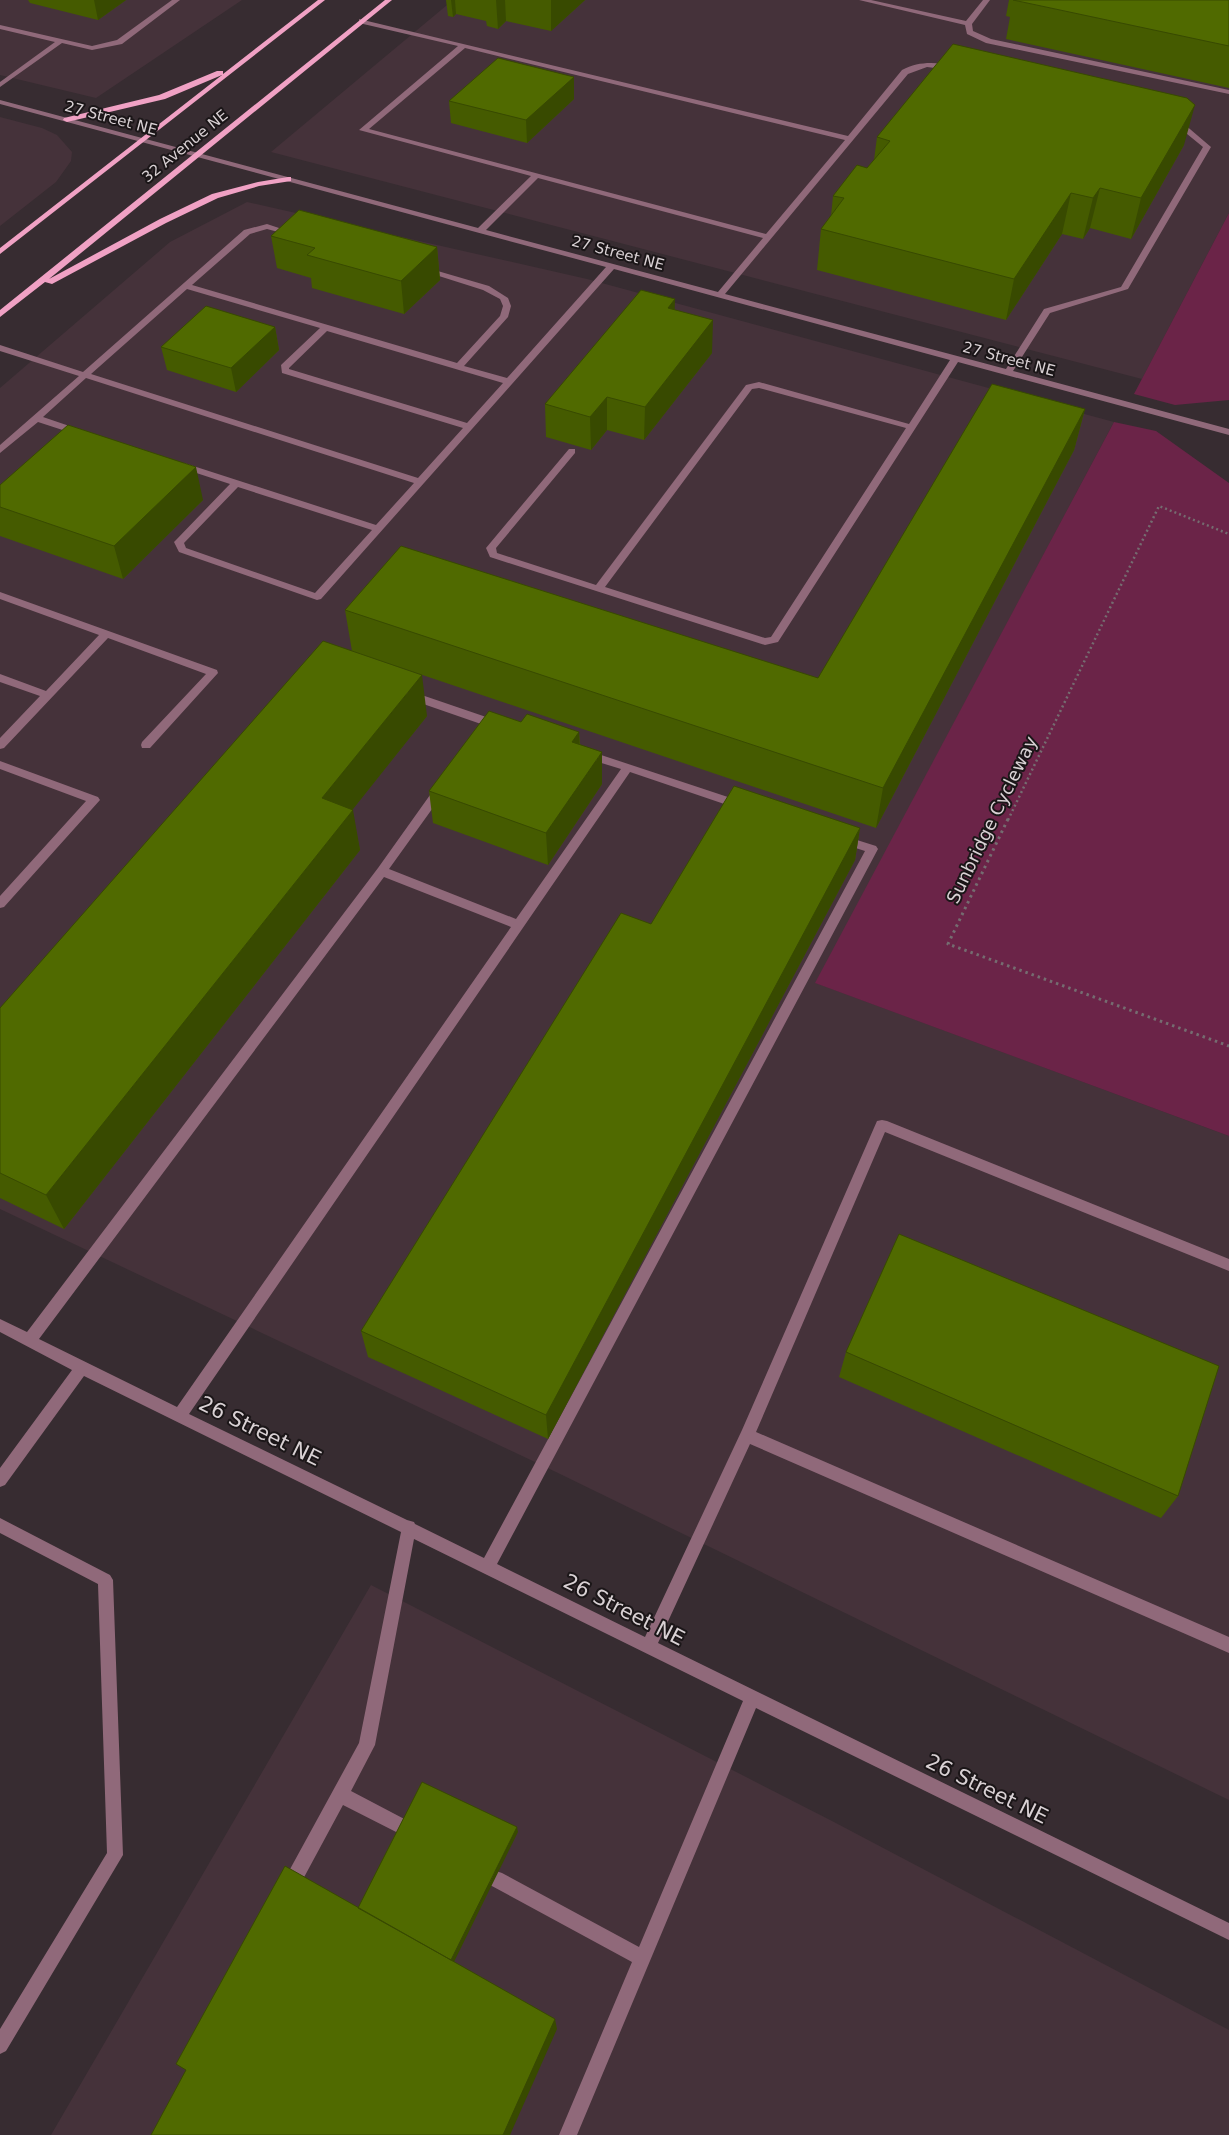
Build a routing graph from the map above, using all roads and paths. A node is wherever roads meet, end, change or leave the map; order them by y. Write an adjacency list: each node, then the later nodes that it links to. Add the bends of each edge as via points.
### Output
1 (177, 0): 9 (street, via 119,42 92,48)
2 (322, 0): 11 (main road, 32 Avenue NE)
3 (389, 0): 6 (main road, 32 Avenue NE)
4 (862, 0): 7 (street)
5 (987, 0): 7 (street)
6 (362, 22): 10 (street); 20 (main road, 32 Avenue NE)
7 (968, 24): 14 (street, via 970,32 989,41)
8 (0, 27): 9 (street)
9 (60, 42): 13 (street)
10 (463, 46): 18 (street); 21 (street, via 363,130)
11 (237, 66): 17 (main road, via 132,107); 19 (main road, 32 Avenue NE)
12 (963, 71): 18 (street, via 930,65 913,66)
13 (0, 85)
14 (1229, 92)
15 (0, 102): 17 (street, 27 Street NE)
16 (1162, 116): 37 (street, via 1172,118 1207,146 1124,289 1047,311)
17 (67, 120): 19 (street, 27 Street NE)
18 (850, 139): 24 (street)
19 (142, 140): 20 (street, 27 Street NE); 26 (main road, 32 Avenue NE)
20 (197, 154): 22 (street, 27 Street NE); 31 (main road, 32 Avenue NE)
21 (536, 175): 23 (street); 24 (street)
22 (288, 179): 23 (street, 27 Street NE); 31 (main road, via 215,196)
23 (481, 230): 28 (street, 27 Street NE)
24 (769, 236): 30 (street)
25 (305, 237): 29 (street, via 267,226 247,232)
26 (0, 252)
27 (410, 266): 36 (street, via 486,288 504,298 507,306 504,317)
28 (612, 266): 30 (street, 27 Street NE); 39 (street)
29 (186, 286): 33 (street); 38 (street)
30 (720, 295): 35 (street, 27 Street NE)
31 (22, 296): 32 (main road, 32 Avenue NE)
32 (0, 314)
33 (326, 328): 36 (street); 41 (street, via 284,367 285,371)
34 (0, 348): 38 (street)
35 (955, 359): 37 (street, 27 Street NE); 42 (street)
36 (458, 367): 39 (street)
37 (1008, 373): 43 (street, 27 Street NE)
38 (85, 375): 40 (street); 48 (street)
39 (510, 382): 41 (street)
40 (36, 418): 44 (street); 45 (street)
41 (469, 427): 48 (street)
42 (911, 427): 52 (street, via 760,385 750,387); 52 (street, via 774,640 765,642)
43 (1229, 432)
44 (91, 436)
45 (0, 450)
46 (572, 451): 52 (street, via 492,548 493,555)
47 (172, 462): 49 (street)
48 (420, 482): 50 (street)
49 (236, 483): 50 (street); 50 (street, via 179,542 182,550 317,597)
50 (378, 529)
51 (1229, 534): 70 (path, Sunbridge Cycleway, via 1159,506 948,944)
52 (598, 589)
53 (0, 595): 54 (street)
54 (106, 634): 57 (street); 60 (street, via 213,672)
55 (0, 678): 57 (street)
56 (395, 690): 58 (street, via 493,724)
57 (47, 695): 59 (street)
58 (477, 738)
59 (0, 745)
60 (146, 745)
61 (572, 749): 63 (street)
62 (0, 765): 68 (street, via 94,800)
63 (628, 768): 65 (street); 69 (street)
64 (449, 777): 67 (street)
65 (750, 808)
66 (825, 834): 80 (street, via 872,849)
67 (382, 871): 69 (street); 73 (street)
68 (0, 904)
69 (518, 926): 75 (street)
70 (1229, 1046)
71 (1229, 1265): 76 (street, via 882,1125)
72 (0, 1325): 73 (street, 26 Street NE)
73 (30, 1340): 74 (street, 26 Street NE)
74 (82, 1368): 75 (street, 26 Street NE); 77 (street)
75 (180, 1415): 79 (street, 26 Street NE)
76 (747, 1435): 81 (street); 82 (street)
77 (0, 1480)
78 (0, 1525): 90 (street, via 105,1580 115,1855)
79 (409, 1527): 80 (street, 26 Street NE); 84 (street, via 367,1745)
80 (488, 1566): 82 (street, 26 Street NE)
81 (1229, 1645)
82 (648, 1647): 83 (street, 26 Street NE)
83 (753, 1697): 88 (street, 26 Street NE); 89 (street)
84 (339, 1794): 85 (street); 87 (street)
85 (404, 1828)
86 (496, 1879): 89 (street)
87 (283, 1899)
88 (1229, 1932)
89 (642, 1959): 91 (street)
90 (0, 2045)
91 (568, 2135)

